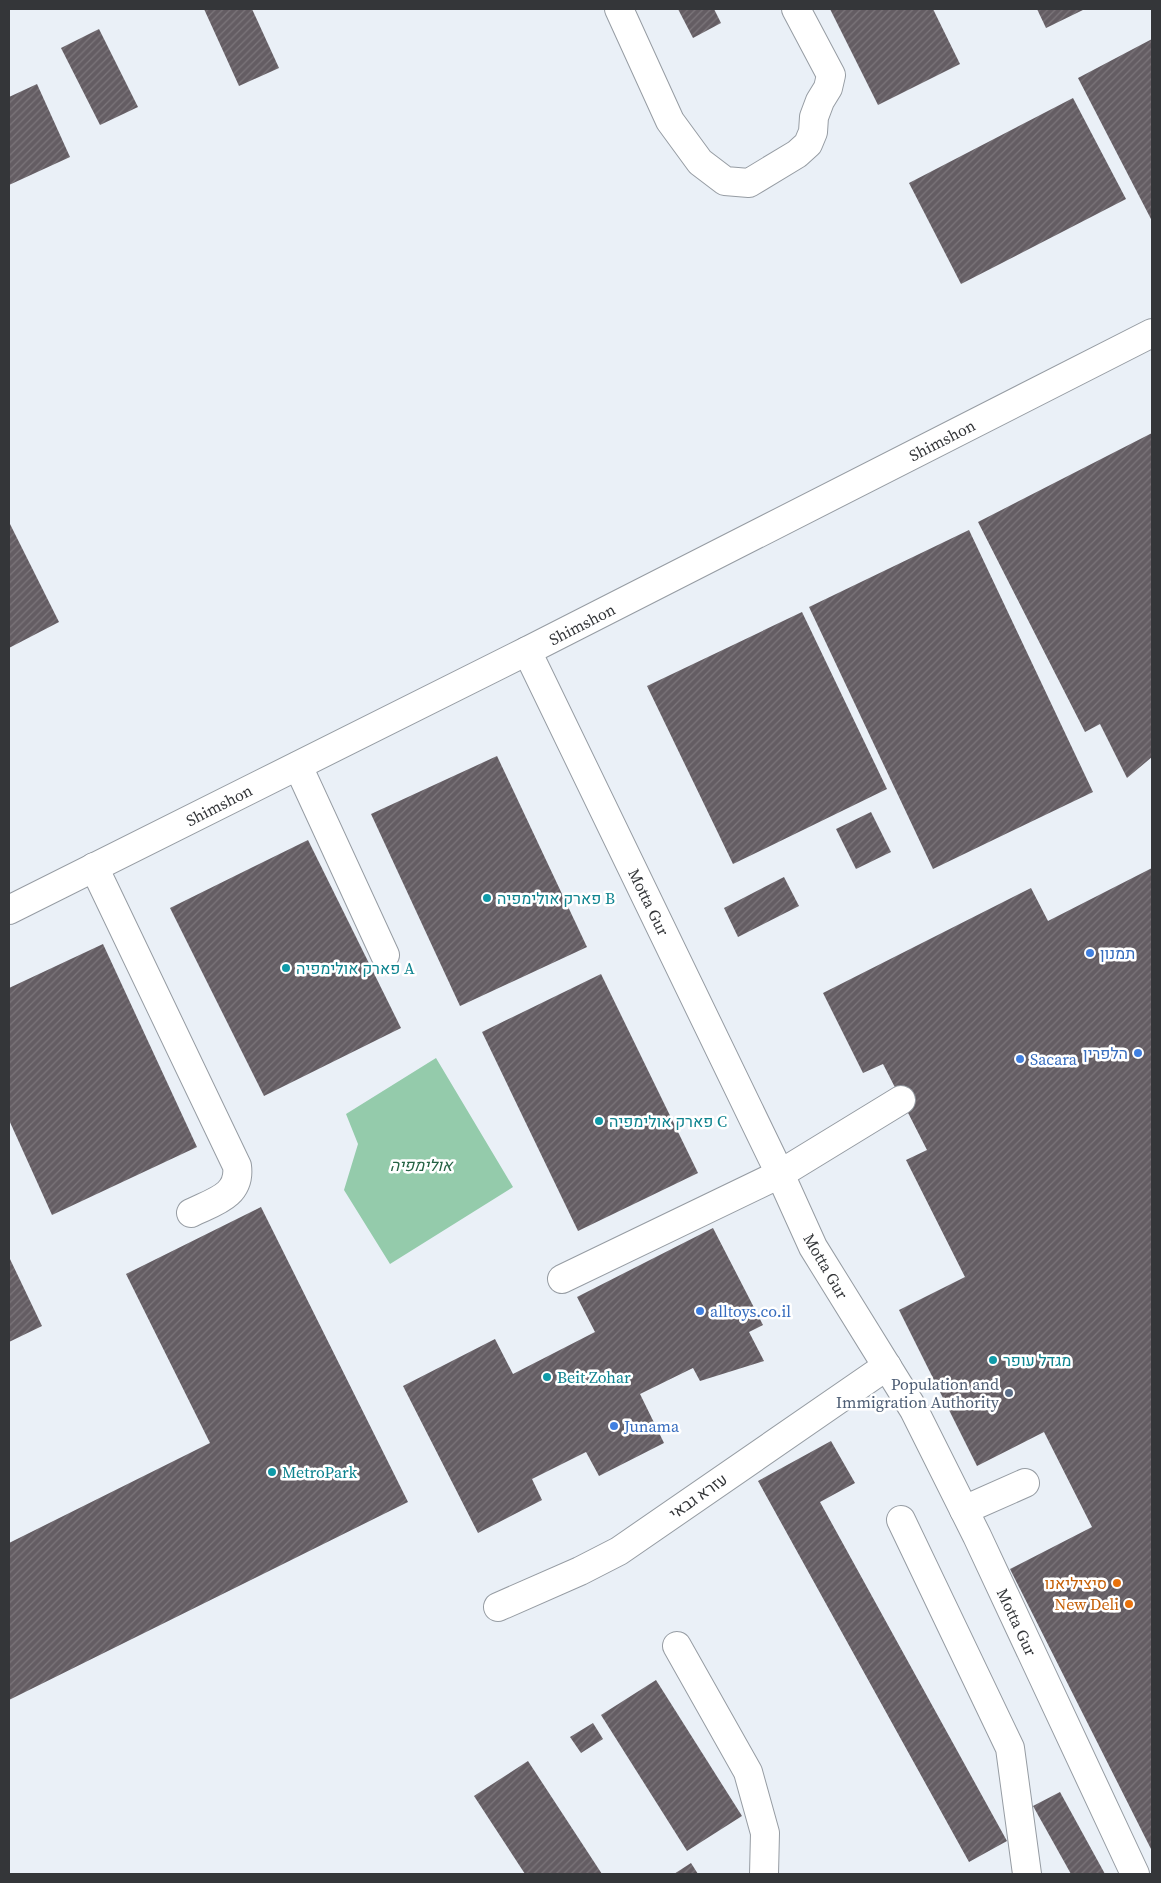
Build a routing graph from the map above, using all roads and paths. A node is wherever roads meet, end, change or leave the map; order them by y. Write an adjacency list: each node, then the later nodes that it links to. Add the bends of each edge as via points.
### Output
1 (618, 9): 2 (street, via 670,121 700,162 725,181 749,183 808,144 814,132 814,117 828,88 831,75)
2 (796, 9)
3 (1152, 333): 4 (street, Shimshon)
4 (527, 651): 5 (street, Shimshon); 10 (street, Motta Gur)
5 (298, 766): 6 (street, Shimshon); 8 (street)
6 (94, 868): 7 (street, Shimshon); 11 (street, via 237,1166 238,1176 226,1196)
7 (9, 910)
8 (385, 955)
9 (901, 1100): 10 (street)
10 (780, 1174): 12 (street); 13 (street, Motta Gur, via 813,1247)
11 (191, 1213)
12 (562, 1279)
13 (887, 1366): 15 (street, Motta Gur, via 914,1410); 17 (street, עזרא גבאי, via 619,1550)
14 (1025, 1484): 15 (street)
15 (964, 1510): 21 (street, Motta Gur)
16 (901, 1520): 19 (street, via 1010,1748)
17 (498, 1607)
18 (676, 1646): 20 (street, via 748,1772 765,1833)
19 (1024, 1873)
20 (764, 1874)
21 (1135, 1874)

